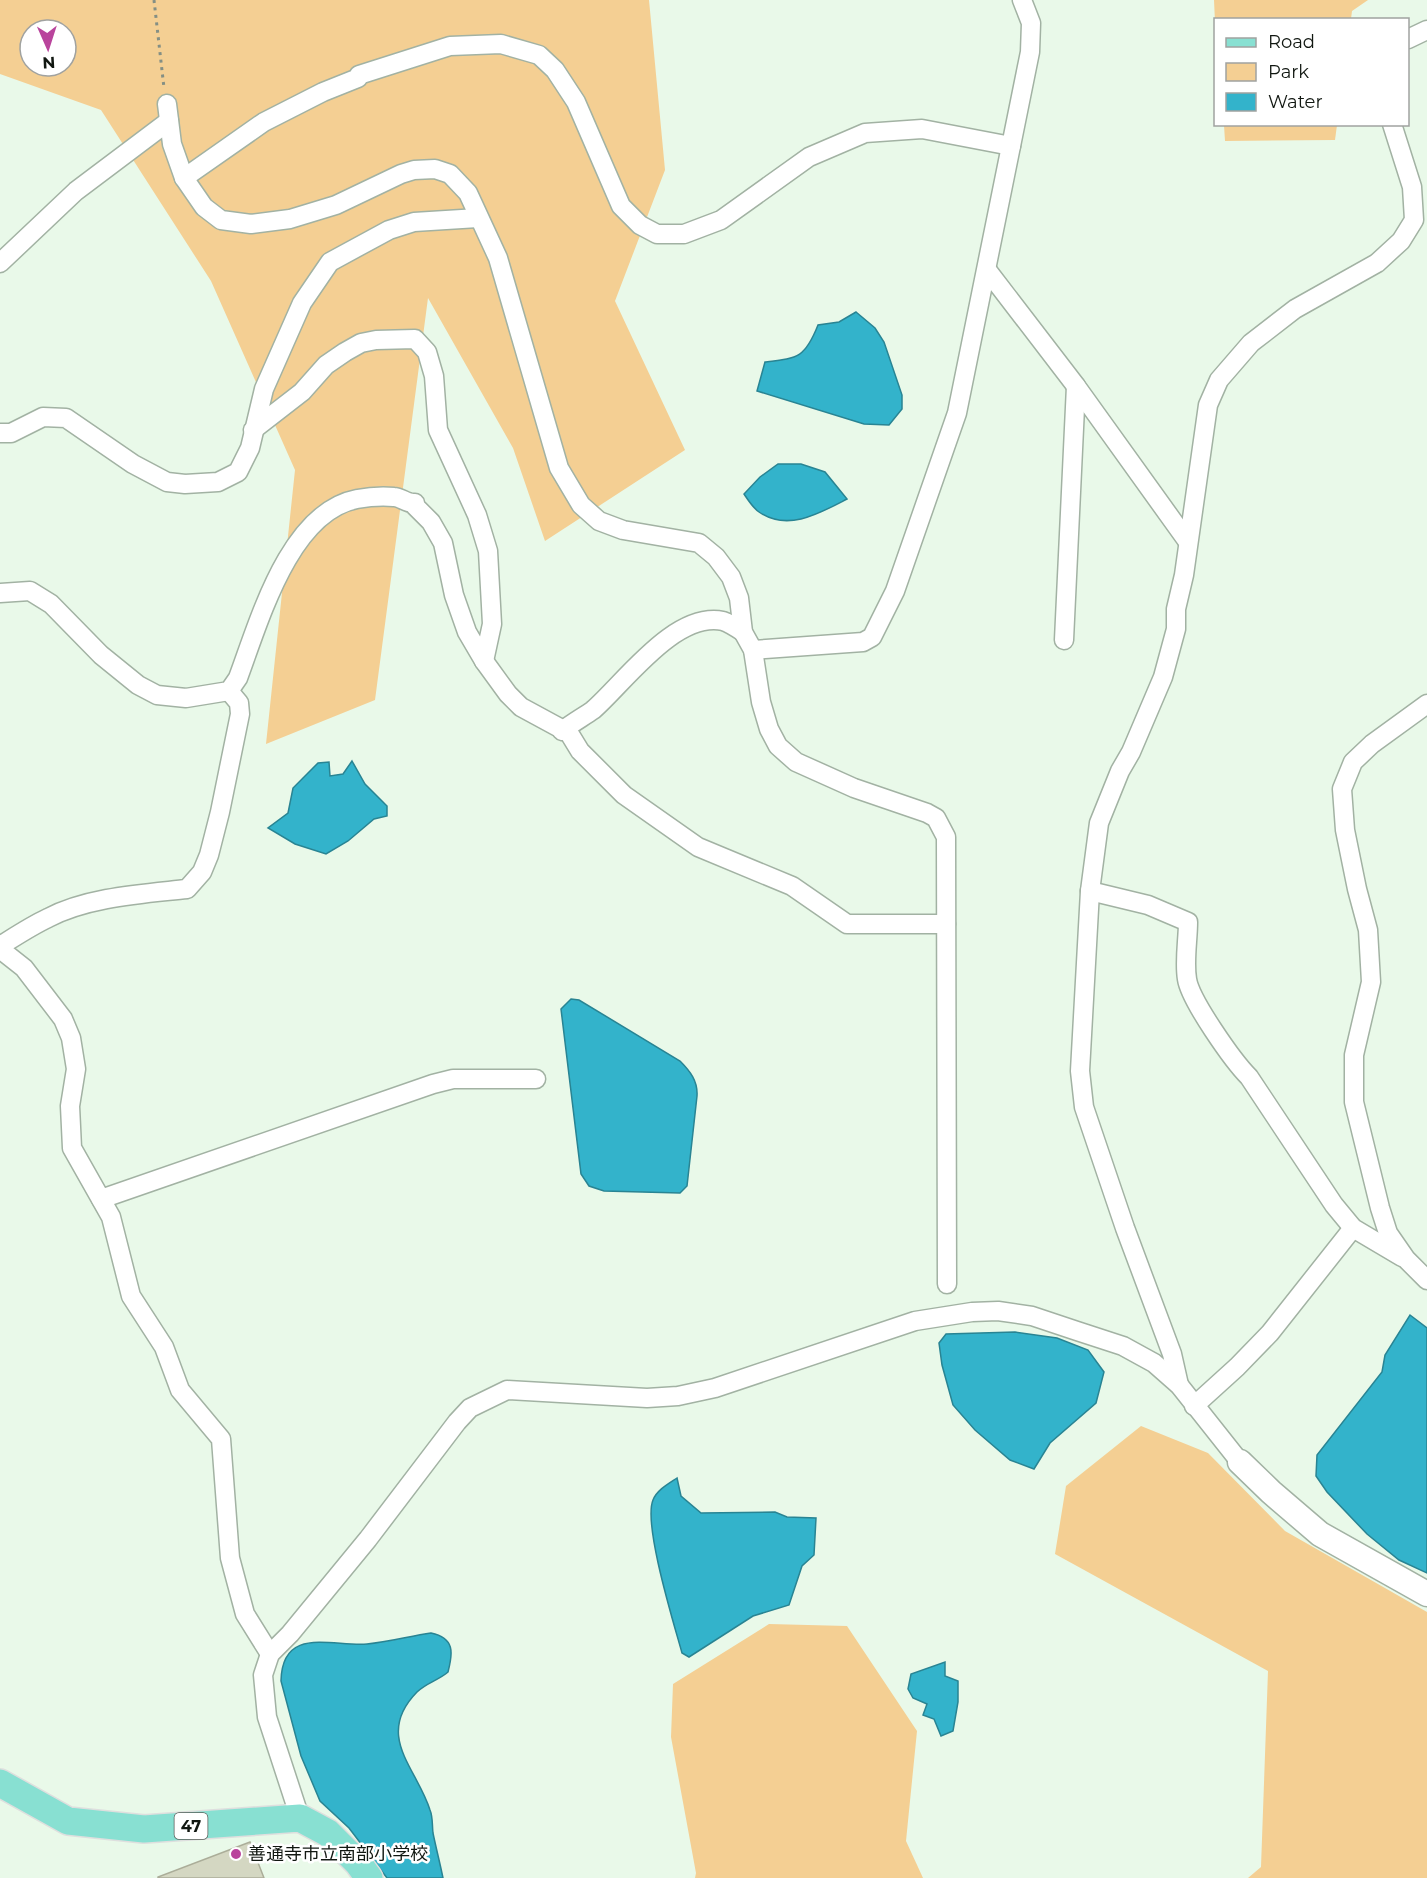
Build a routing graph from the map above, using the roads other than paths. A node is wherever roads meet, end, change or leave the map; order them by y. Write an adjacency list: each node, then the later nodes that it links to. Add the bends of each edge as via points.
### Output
1 (1022, 0): 5 (street, via 1031,23 1030,52)
2 (1427, 30): 3 (street)
3 (1409, 38)
4 (1393, 126): 13 (street, via 1412,187 1414,220 1401,241 1377,263 1295,309 1251,344 1219,380 1208,405)
5 (1011, 146): 6 (street, via 922,129 865,133 809,157 721,220 684,234 657,234 640,225 621,206 576,102 555,70 539,55 501,44 450,46 359,75 264,123); 9 (street)
6 (184, 178): 7 (street, via 204,207 221,220 251,224 290,219 336,205 401,174 435,169 450,174 468,193); 8 (street, via 172,144 168,113 76,191)
7 (478, 218): 11 (street, via 414,222 388,230 330,262 302,303 264,389); 15 (street, via 498,258 559,468 581,505 599,521 622,530 699,543 716,557 730,577 739,598)
8 (0, 263)
9 (987, 270): 10 (street); 17 (street, via 957,413 895,591 872,637 863,642)
10 (1076, 386): 13 (street); 16 (street)
11 (253, 430): 12 (street, via 250,448 238,472 218,482 185,484 167,482 133,464 66,418 43,417 11,433); 18 (street, via 302,392 326,365 361,343 415,339 427,352 434,376 438,430 477,515 488,550 492,624)
12 (0, 433)
13 (1188, 543): 22 (street, via 1176,629 1163,677 1099,823)
14 (0, 593): 19 (street, via 30,591 51,604 101,655 157,695 186,698)
15 (743, 632): 17 (street); 21 (street, via 722,621 686,626 663,641 591,711)
16 (1064, 640)
17 (753, 650): 23 (street, via 761,702 778,746 796,762 936,819 946,837)
18 (484, 661): 19 (street, via 467,632 443,543 431,522 415,503 395,497 358,499 340,504 302,536 279,572 238,678); 21 (street, via 520,707)
19 (229, 691): 24 (street, via 239,703 240,714 220,812 202,872 187,889 120,897 72,908 48,917)
20 (1427, 704): 28 (street, via 1353,762 1342,789 1345,830 1368,930 1371,982 1354,1055 1354,1102 1388,1233)
21 (562, 731): 23 (street, via 624,795 698,847 792,886 847,924)
22 (1090, 891): 27 (street, via 1148,905 1188,922 1187,980 1200,1009); 31 (street, via 1080,1071 1084,1107 1172,1354)
23 (946, 924): 30 (street)
24 (0, 947): 26 (street, via 24,968 63,1019 71,1038 76,1070 70,1106 72,1148)
25 (536, 1079): 26 (street, via 453,1079 433,1084)
26 (100, 1199): 35 (street, via 111,1217 131,1296 164,1347 180,1390 221,1439 230,1558 245,1614)
27 (1353, 1228): 28 (street); 32 (street, via 1270,1332)
28 (1406, 1259): 29 (street)
29 (1427, 1280)
30 (947, 1284)
31 (1179, 1385): 32 (street); 35 (street, via 1154,1363 1123,1346 1032,1316 998,1311 915,1321 715,1388 678,1396 647,1398 507,1390 470,1408 457,1422 368,1539)
32 (1194, 1406): 33 (street)
33 (1240, 1462): 34 (street, via 1320,1534)
34 (1427, 1594)
35 (270, 1654): 37 (street, via 263,1675 267,1717)
36 (0, 1783): 37 (main road, 47, via 69,1821 144,1829)
37 (300, 1818): 38 (main road, via 328,1833)
38 (369, 1878)

